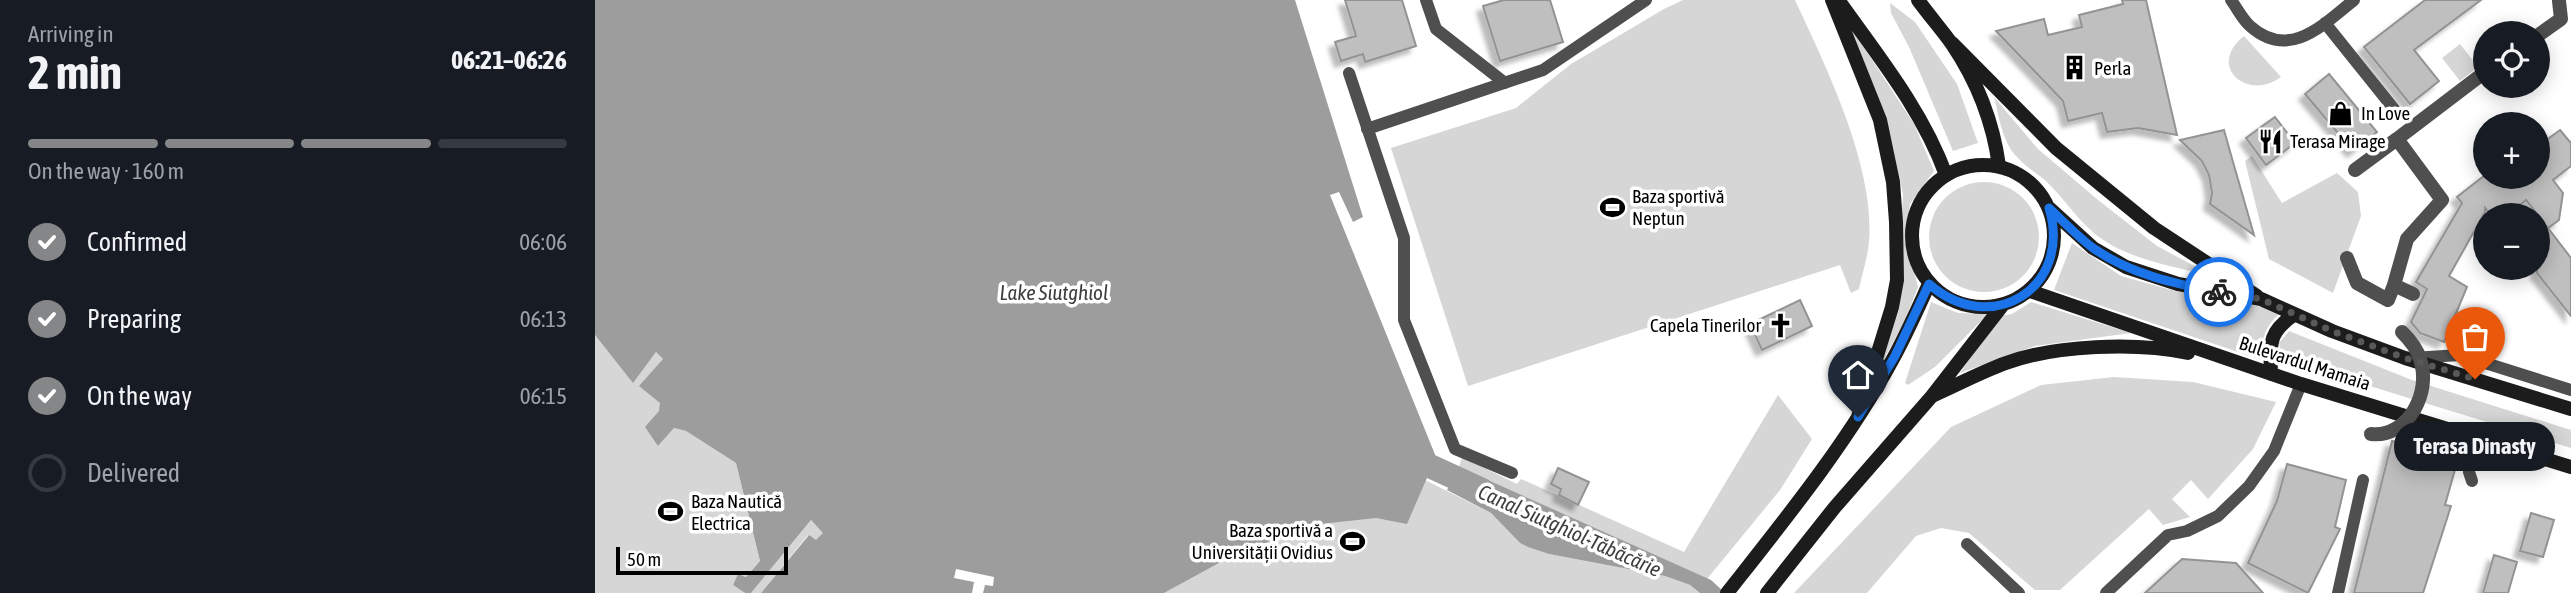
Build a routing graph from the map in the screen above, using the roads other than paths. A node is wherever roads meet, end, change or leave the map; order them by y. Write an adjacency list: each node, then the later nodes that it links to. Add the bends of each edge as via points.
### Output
1 (1426, 0): 16 (lane, via 1436,29)
2 (1646, 0): 16 (lane, via 1543,71)
3 (1832, 0): 39 (main road, via 1880,120 1896,222 1897,281 1892,307)
4 (1838, 0): 22 (main road, via 1915,109)
5 (1918, 0): 10 (main road)
6 (1930, 0): 10 (lane)
7 (2231, 0): 11 (lane, via 2248,25 2277,40 2297,40)
8 (2354, 0): 11 (lane)
9 (2559, 1): 12 (street, via 2561,19)
10 (1930, 17): 13 (main road)
11 (2325, 23): 17 (lane)
12 (2550, 27)
13 (1952, 43): 20 (main road, via 1984,101); 29 (main road, via 2056,148 2144,220)
14 (1349, 74): 18 (lane)
15 (2473, 81): 19 (street)
16 (1505, 83): 18 (lane)
17 (2398, 114)
18 (1367, 129): 43 (lane, via 1404,238 1404,320 1455,449)
19 (2396, 139): 21 (street); 26 (street, via 2442,200 2407,239)
20 (1999, 166): 22 (main road, via 1972,166); 23 (main road, via 2029,181)
21 (2355, 170)
22 (1945, 175): 25 (main road, via 1921,200 1911,235 1919,270)
23 (2049, 208): 27 (main road, via 2053,252); 29 (main road, Bulevardul Mamaia, via 2093,248 2126,267 2178,284)
24 (2347, 258): 26 (street, via 2357,283 2388,300)
25 (1929, 284): 30 (main road, via 1957,303); 39 (main road, via 1895,356)
26 (2394, 285): 28 (street)
27 (2030, 291): 30 (main road); 34 (main road, Bulevardul Mamaia)
28 (2413, 294)
29 (2261, 299): 31 (main road, Bulevardul Mamaia)
30 (2002, 306): 37 (main road)
31 (2295, 314): 33 (main road, Bulevardul Mamaia); 34 (main road, via 2279,324 2270,344)
32 (2402, 332): 40 (street, bridge, via 2421,361 2423,390 2399,429 2385,435)
33 (2405, 358): 36 (lane, via 2460,355); 38 (main road, Bulevardul Mamaia)
34 (2271, 374): 35 (main road, Bulevardul Mamaia)
35 (2301, 384): 37 (main road, via 2206,356 2118,346 2042,353 2007,362); 41 (main road, Bulevardul Mamaia); 50 (lane, via 2274,451 2249,486 2218,516 2168,535)
36 (2571, 390)
37 (1932, 396): 48 (main road)
38 (2571, 410)
39 (1858, 417): 47 (main road, via 1807,492)
40 (2371, 433)
41 (2470, 436): 42 (main road, Bulevardul Mamaia); 45 (lane)
42 (2571, 467)
43 (1512, 473)
44 (2363, 480): 51 (lane)
45 (2472, 481)
46 (1967, 544): 49 (lane)
47 (1727, 593)
48 (1767, 593)
49 (2019, 593)
50 (2106, 593)
51 (2338, 593)

